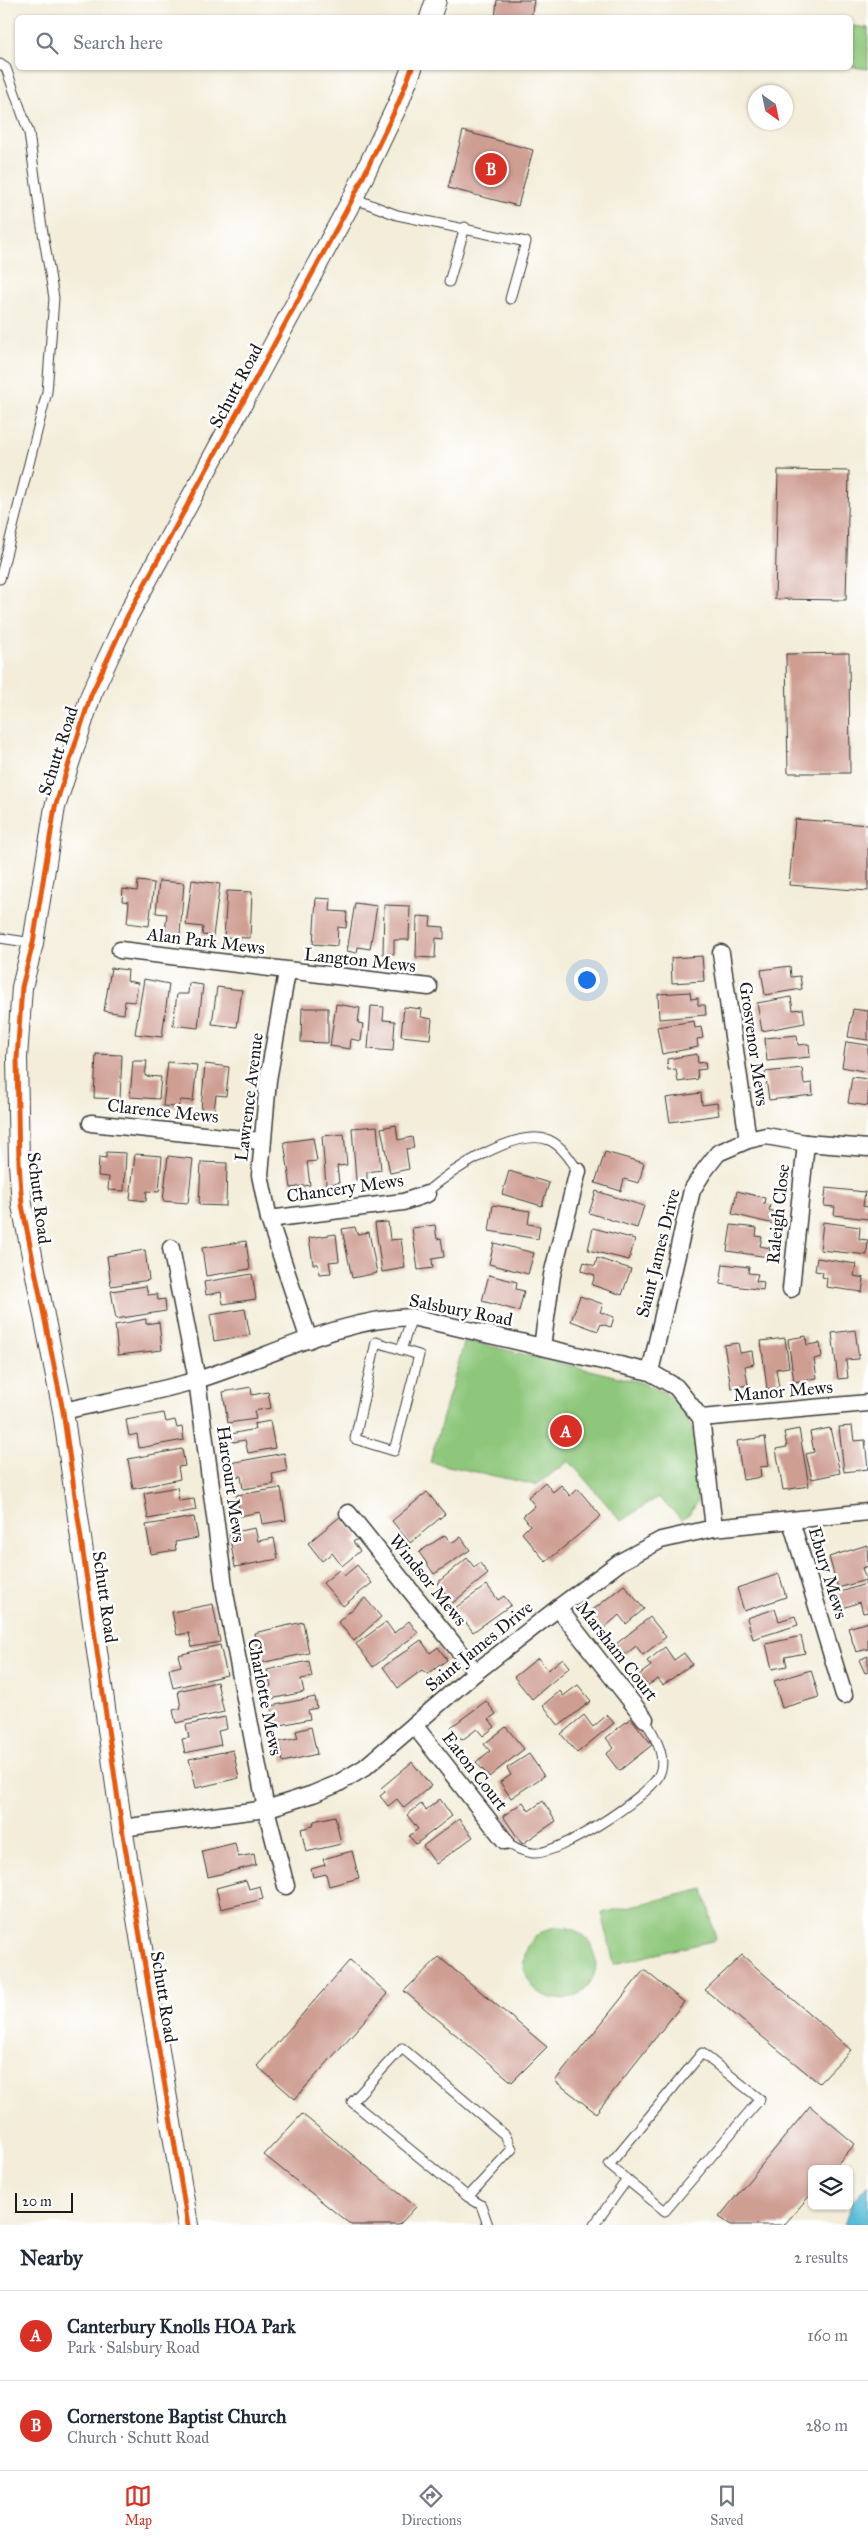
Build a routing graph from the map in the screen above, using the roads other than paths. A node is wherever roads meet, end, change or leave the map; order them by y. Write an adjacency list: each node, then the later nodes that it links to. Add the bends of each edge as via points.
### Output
1 (436, 0): 2 (street)
2 (431, 15)
3 (0, 64): 9 (lane, via 6,68 30,133 54,298 47,392)
4 (411, 70): 5 (street, Schutt Road)
5 (353, 198): 6 (lane, via 397,215); 11 (street, Schutt Road, via 132,609 91,695 55,807)
6 (464, 228): 7 (lane); 8 (lane, via 526,242)
7 (449, 282)
8 (510, 299)
9 (0, 579)
10 (0, 938): 11 (lane)
11 (33, 943): 33 (street, Schutt Road, via 22,987 17,1058 19,1163 22,1205)
12 (120, 950): 14 (street, Alan Park Mews)
13 (721, 953): 17 (street, Grosvenor Mews)
14 (287, 972): 15 (street, Langton Mews); 18 (street, Lawrence Avenue)
15 (428, 987)
16 (91, 1123): 18 (street, Clarence Mews)
17 (748, 1140): 19 (street, Saint James Drive, via 766,1136); 30 (street, Saint James Drive, via 718,1153 692,1190)
18 (261, 1141): 23 (street, Lawrence Avenue, via 260,1175)
19 (806, 1143): 20 (street, Saint James Drive); 25 (street, Raleigh Close)
20 (868, 1148)
21 (578, 1171): 22 (lane, via 568,1155 549,1140 531,1138 508,1143 474,1159 447,1175); 28 (street, via 552,1275)
22 (426, 1194): 23 (street, Chancery Mews, via 403,1202)
23 (269, 1219): 27 (street, Lawrence Avenue)
24 (171, 1248): 31 (street, Harcourt Mews)
25 (791, 1289)
26 (412, 1317): 27 (street, Salsbury Road, via 384,1318); 28 (street, Salsbury Road); 29 (lane)
27 (309, 1340): 31 (street, Salsbury Road)
28 (542, 1347): 30 (street, Salsbury Road)
29 (401, 1350): 29 (lane, via 419,1355 394,1451 355,1439 376,1342)
30 (650, 1372): 34 (street, Salsbury Road, via 676,1387)
31 (197, 1380): 33 (street, Salsbury Road); 39 (street, Harcourt Mews)
32 (868, 1403): 34 (street, Manor Mews)
33 (63, 1411): 46 (street, Schutt Road)
34 (701, 1418): 38 (street)
35 (868, 1512): 37 (street, Saint James Drive)
36 (348, 1513): 41 (street, Windsor Mews)
37 (791, 1521): 38 (street, Saint James Drive); 42 (street, Ebury Mews)
38 (714, 1528): 40 (street, Saint James Drive, via 661,1540 620,1562)
39 (225, 1593): 45 (street, Charlotte Mews)
40 (558, 1608): 41 (street, Saint James Drive); 43 (street, Marsham Court)
41 (476, 1672): 44 (street, Saint James Drive)
42 (844, 1695)
43 (645, 1719): 47 (lane, via 660,1748 662,1763 658,1776 647,1789 585,1834 559,1848 534,1854 516,1849)
44 (414, 1725): 45 (street, Saint James Drive, via 364,1768 337,1784); 47 (street, Eaton Court)
45 (266, 1809): 46 (street, Saint James Drive); 48 (street, Charlotte Mews)
46 (122, 1828): 51 (street, Schutt Road)
47 (505, 1841)
48 (286, 1886)
49 (626, 2181): 49 (lane, via 665,2211 760,2099 702,2053 609,2165); 53 (lane)
50 (468, 2197): 50 (lane, via 352,2102 402,2048 505,2134 512,2149); 52 (lane, via 481,2205)
51 (188, 2225)
52 (488, 2225)
53 (594, 2225)

